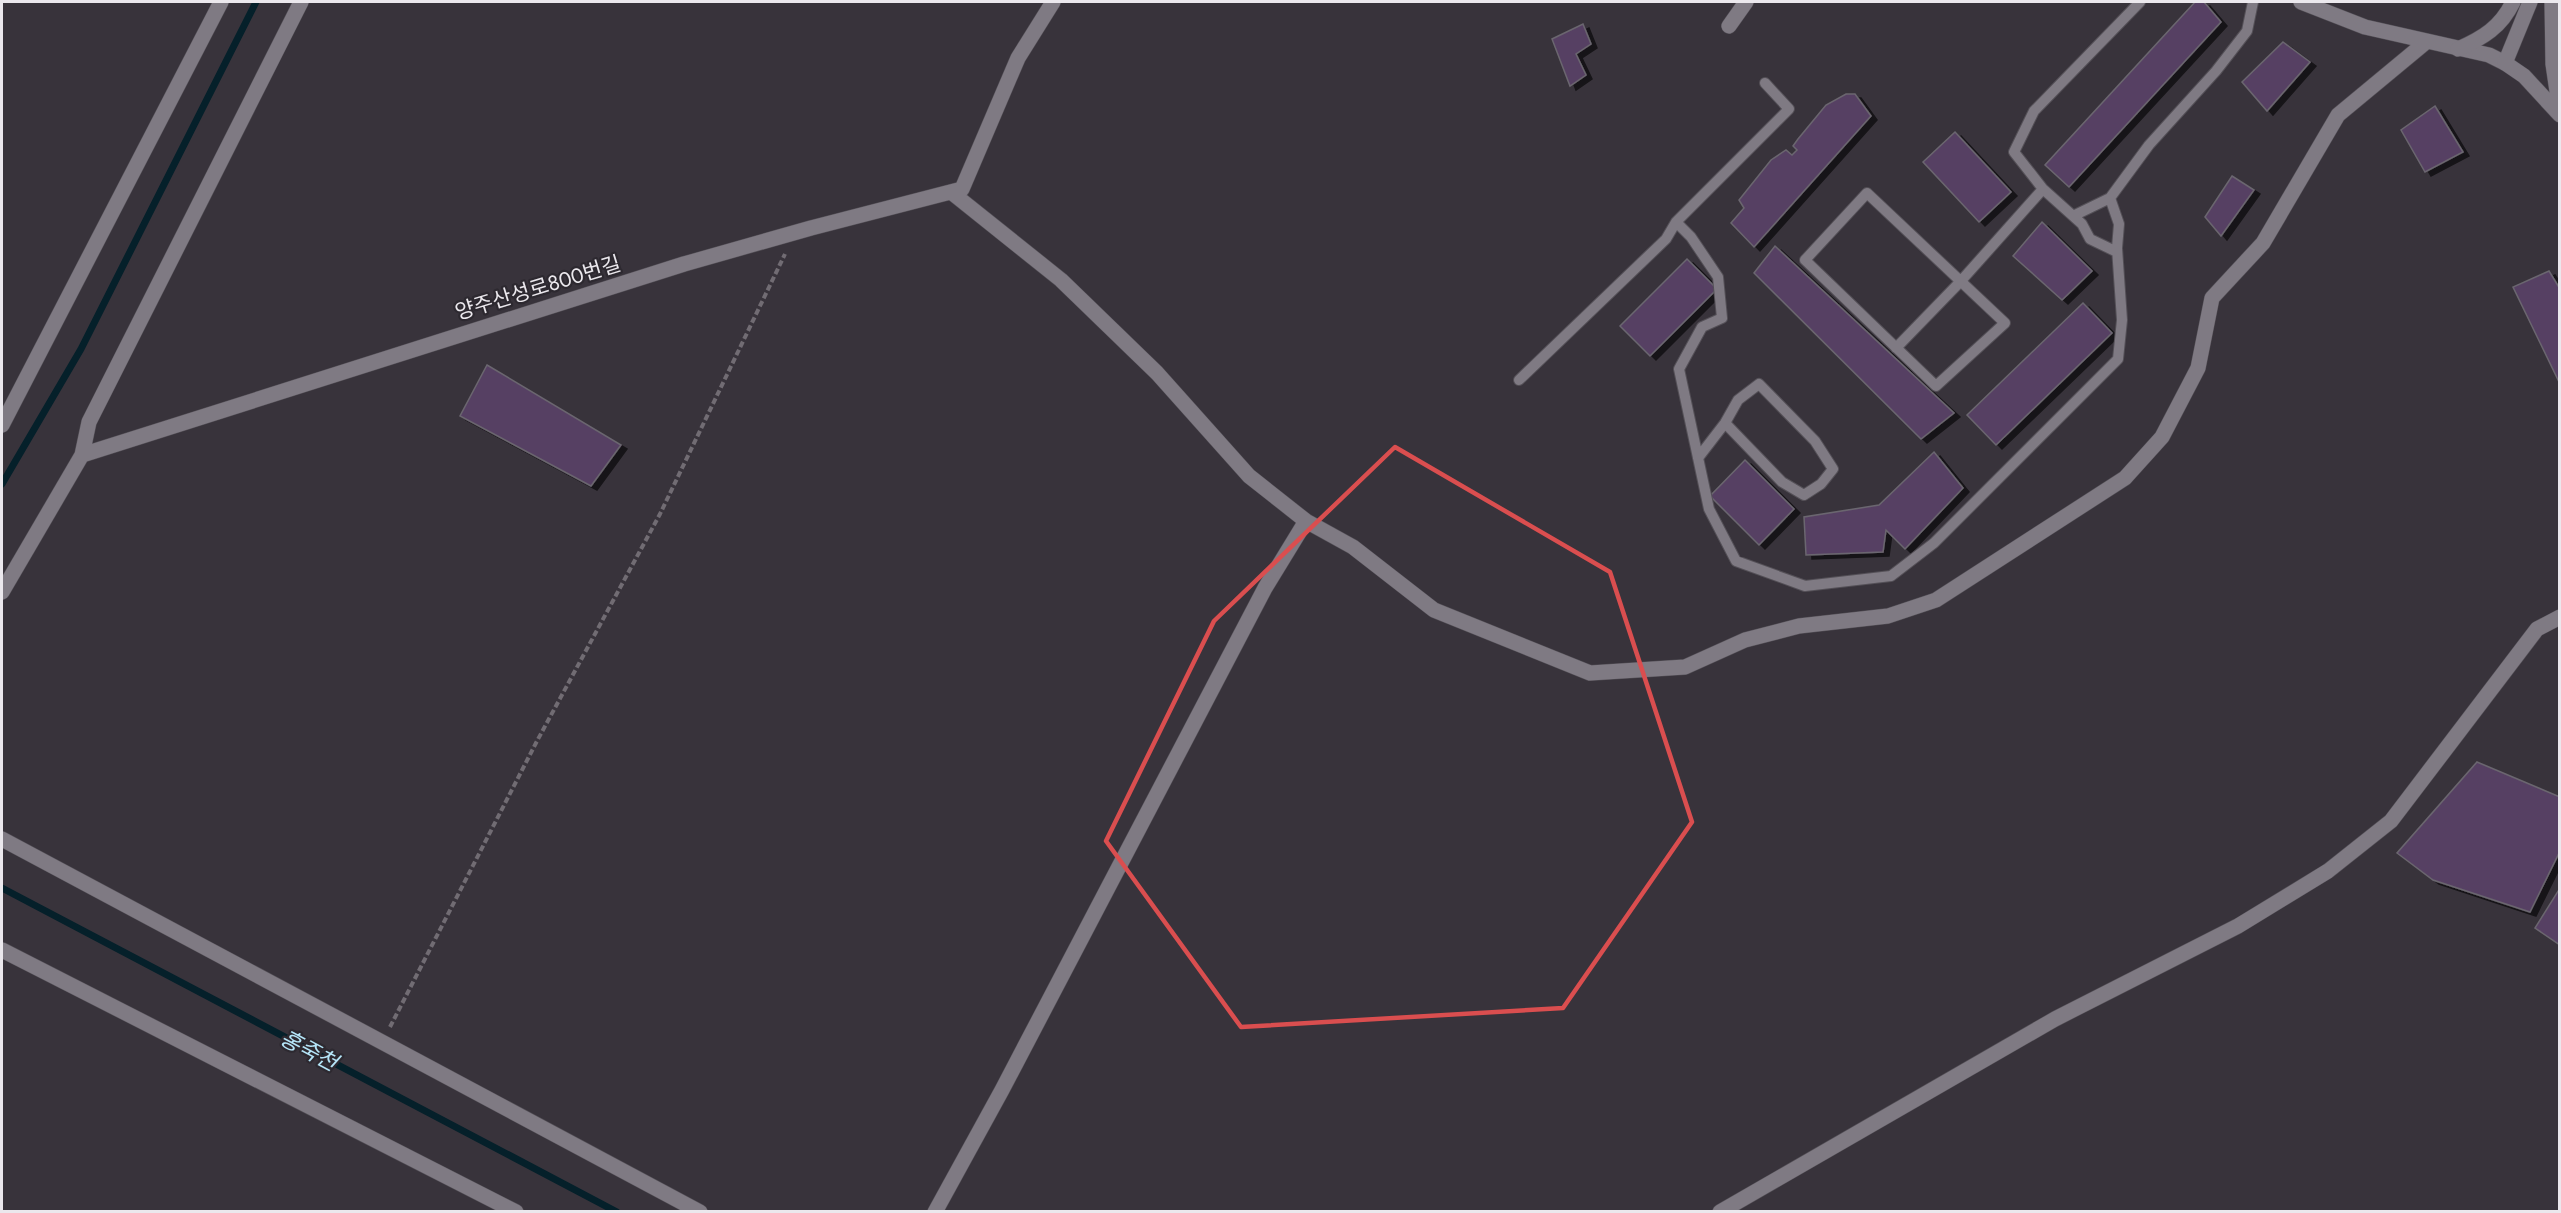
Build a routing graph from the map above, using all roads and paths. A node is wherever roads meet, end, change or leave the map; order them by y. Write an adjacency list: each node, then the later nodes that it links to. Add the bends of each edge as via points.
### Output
1 (220, 2): 28 (street)
2 (301, 2): 29 (street, via 89,422)
3 (1053, 2): 18 (street, via 1018,58 962,189)
4 (1746, 2): 11 (street)
5 (2140, 2): 17 (lane, via 2034,111 2013,152)
6 (2253, 2): 19 (lane, via 2247,31 2149,145)
7 (2301, 2): 12 (street, via 2366,27)
8 (2513, 2): 13 (street, via 2505,18 2485,38)
9 (2530, 2): 14 (street)
10 (2552, 2): 16 (street)
11 (1729, 26)
12 (2426, 42): 13 (street); 31 (street, via 2338,115 2263,243 2212,298 2198,368 2162,437 2125,478 1936,600 1888,616 1798,626 1766,634 1685,667 1590,673 1434,610 1353,547)
13 (2457, 49): 14 (street, via 2489,55)
14 (2505, 63): 16 (street, via 2524,76)
15 (1766, 83): 21 (lane, via 1790,108)
16 (2559, 114)
17 (2043, 189): 20 (lane); 24 (lane)
18 (951, 192): 22 (street, 양주산성로800번길); 31 (street, via 1061,280 1157,373 1249,476)
19 (2110, 198): 20 (lane); 23 (lane, via 2119,224)
20 (2073, 216): 23 (lane, via 2090,238)
21 (1676, 222): 26 (lane, via 1666,238); 30 (lane, via 1718,277 1722,318 1702,327 1679,369)
22 (796, 232): 29 (street, 양주산성로800번길); 36 (path, via 660,514 537,741)
23 (2117, 252): 30 (lane, via 2122,320 2118,359 1934,543 1891,576 1805,586 1736,561 1709,509)
24 (1960, 282): 25 (lane); 25 (lane, via 2005,323 1936,386); 25 (lane, via 1867,193 1805,260)
25 (1896, 348)
26 (1519, 380)
27 (1725, 423): 27 (lane, via 1782,482 1804,495 1821,484 1833,469 1815,441 1759,384 1738,400); 30 (lane)
28 (2, 425)
29 (82, 455): 32 (street)
30 (1698, 458)
31 (1306, 521): 39 (street, via 1265,588)
32 (2, 592)
33 (2559, 617): 40 (street, via 2537,629 2391,822 2328,871 2238,926 2055,1019)
34 (2, 839): 36 (street)
35 (2, 950): 37 (street)
36 (383, 1041): 38 (street)
37 (516, 1212)
38 (700, 1212)
39 (935, 1212)
40 (1720, 1212)

